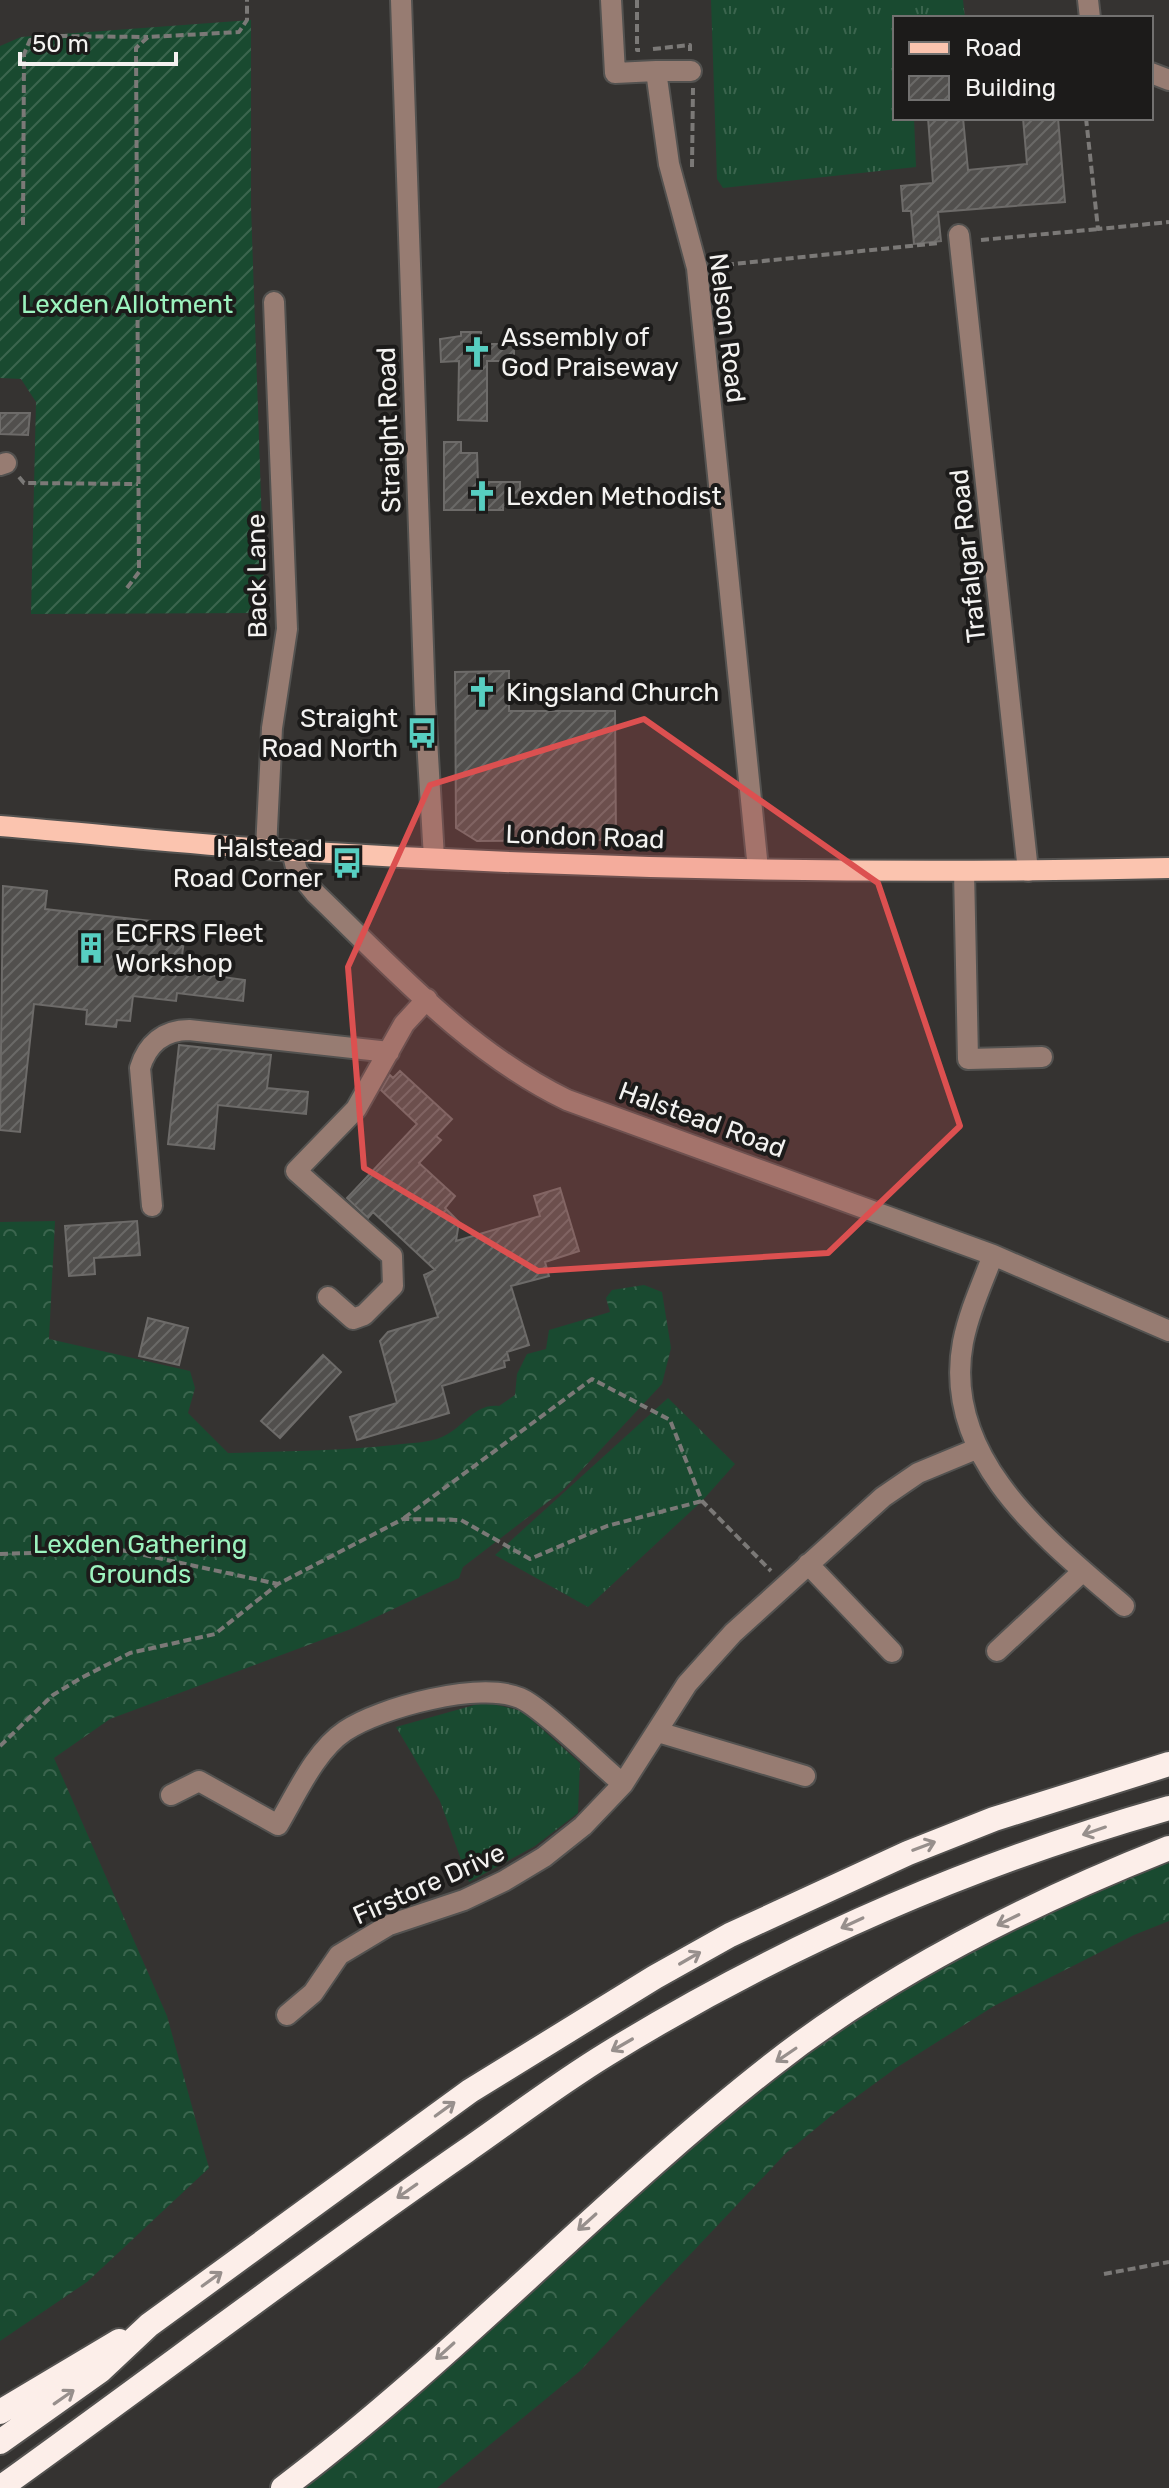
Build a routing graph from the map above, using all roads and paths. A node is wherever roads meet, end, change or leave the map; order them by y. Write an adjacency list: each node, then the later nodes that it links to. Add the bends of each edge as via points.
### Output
1 (247, 0): 4 (path, via 247,20 239,32)
2 (401, 0): 20 (street, Straight Road)
3 (611, 0): 5 (street, via 615,73)
4 (148, 37): 9 (path, via 30,40 24,54); 15 (path, via 136,48)
5 (656, 71): 6 (street); 12 (street, Nelson Road, via 669,164)
6 (691, 71)
7 (1086, 120): 10 (path)
8 (1169, 222): 10 (path)
9 (23, 225)
10 (1098, 229): 11 (path)
11 (959, 239): 12 (path); 24 (street, Trafalgar Road)
12 (697, 268): 22 (street, Nelson Road)
13 (274, 302): 18 (street, Back Lane, via 287,629 272,728)
14 (3, 464): 15 (path, via 24,483)
15 (138, 484): 16 (path, via 139,572)
16 (127, 588)
17 (0, 826): 18 (main road, London Road)
18 (266, 849): 19 (main road, London Road)
19 (292, 851): 20 (main road, London Road); 25 (street, Halstead Road, via 297,871 315,893)
20 (434, 858): 22 (main road, London Road)
21 (1169, 868): 24 (main road, London Road)
22 (758, 869): 23 (main road, London Road)
23 (964, 871): 24 (main road, London Road); 27 (street, via 968,1059)
24 (1028, 871)
25 (427, 999): 26 (street, via 404,1024); 29 (street, Halstead Road, via 486,1053 567,1100)
26 (389, 1052): 28 (street, via 189,1030 163,1036 147,1052 140,1077); 30 (street, via 356,1109 296,1171 392,1256 393,1286 364,1315 353,1319)
27 (1042, 1057)
28 (152, 1206)
29 (993, 1255): 31 (street, Halstead Road); 32 (street, via 962,1345 963,1412)
30 (328, 1297)
31 (1169, 1331)
32 (976, 1449): 36 (street, Firstore Drive, via 906,1481); 37 (street, via 1039,1533)
33 (702, 1501): 34 (path, via 607,1526 530,1559 461,1520); 34 (path, via 670,1420 592,1379); 39 (path)
34 (403, 1519): 38 (path)
35 (0, 1554): 38 (path, via 121,1550)
36 (808, 1564): 39 (street, Firstore Drive); 42 (street)
37 (1083, 1571): 40 (street); 41 (street)
38 (278, 1584): 44 (path, via 215,1634 130,1653 53,1695)
39 (784, 1584): 43 (street, Firstore Drive, via 694,1676)
40 (1124, 1606)
41 (997, 1651)
42 (892, 1652)
43 (658, 1732): 46 (street); 47 (street, Firstore Drive)
44 (0, 1746)
45 (1169, 1764): 54 (highway, one-way to 45, via 470,2091 730,1935 908,1853 1024,1809)
46 (805, 1776)
47 (623, 1784): 48 (street, via 524,1699 497,1690 430,1700 344,1732 315,1765 278,1825 199,1781); 51 (street, Firstore Drive, via 544,1857 464,1900 389,1925 339,1955 313,1993)
48 (171, 1795)
49 (1169, 1808): 57 (highway, one-way to 57, via 917,1894 740,1978 604,2055 326,2248)
50 (1169, 1848): 58 (highway, one-way to 58, via 997,1925 861,2003 774,2063)
51 (287, 2015)
52 (1169, 2262): 53 (path)
53 (1104, 2274)
54 (149, 2325): 55 (highway); 56 (highway, one-way to 54, via 100,2371)
55 (0, 2412)
56 (0, 2442)
57 (0, 2488)
58 (283, 2488)

